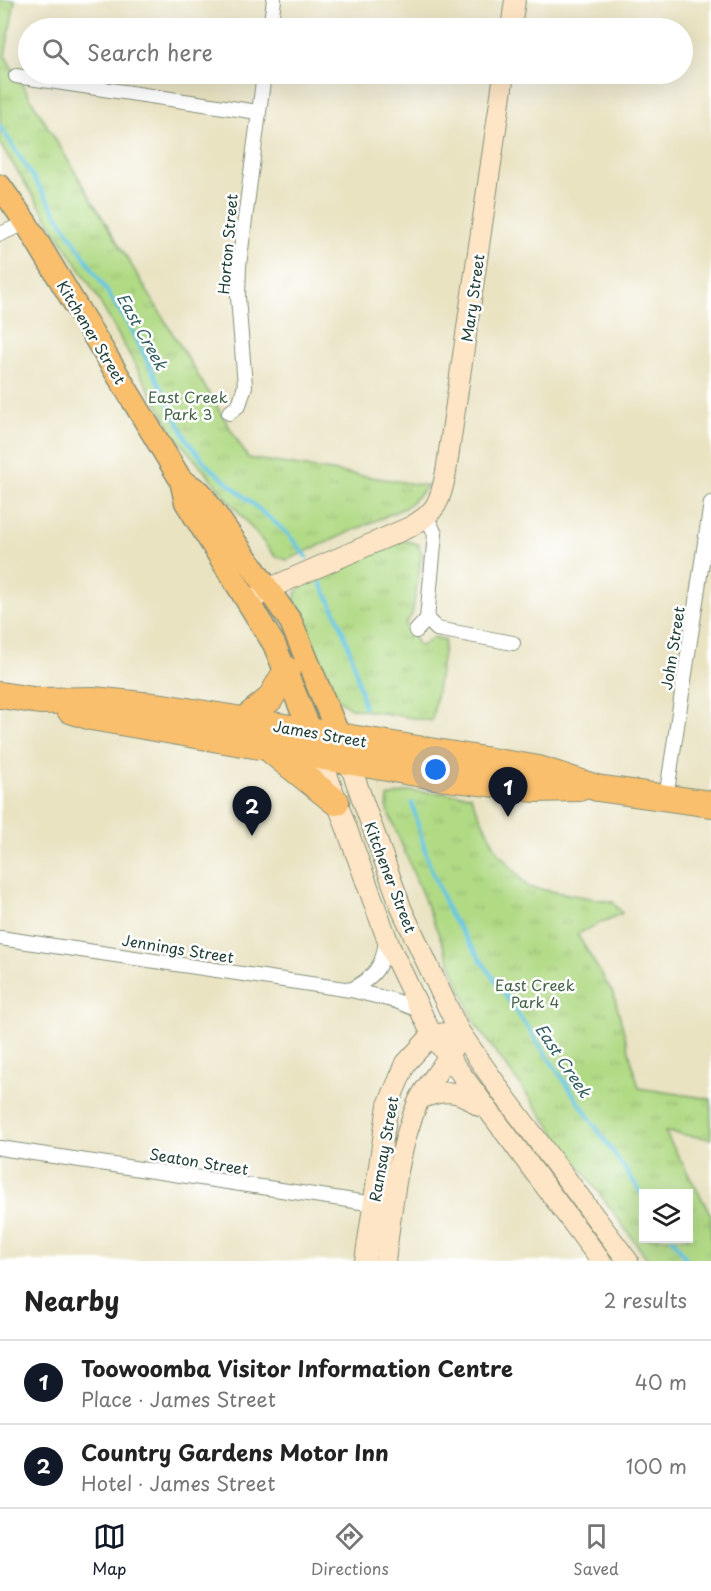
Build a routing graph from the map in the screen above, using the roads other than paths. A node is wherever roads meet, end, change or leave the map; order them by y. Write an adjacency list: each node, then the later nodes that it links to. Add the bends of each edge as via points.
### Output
1 (274, 0): 3 (street)
2 (515, 0): 4 (main road)
3 (271, 18)
4 (512, 18)
5 (70, 84): 8 (street)
6 (262, 84): 8 (street, Horton Street)
7 (503, 84): 15 (main road, Mary Street, via 446,472 441,496)
8 (258, 112): 12 (street, Horton Street, via 239,265 245,386 239,405)
9 (0, 186): 10 (main road, Kitchener Street)
10 (26, 223): 11 (street); 13 (main road, Kitchener Street)
11 (0, 234)
12 (229, 413)
13 (181, 480): 16 (main road, Kitchener Street, via 200,492); 17 (main road, Kitchener Street, via 186,502)
14 (711, 503): 31 (street, John Street)
15 (427, 517): 16 (main road); 18 (street, via 435,534)
16 (270, 588): 17 (main road); 26 (main road, Kitchener Street, via 298,638)
17 (249, 603): 21 (main road, Kitchener Street)
18 (427, 619): 19 (street); 20 (street, via 437,629)
19 (416, 631)
20 (513, 643)
21 (287, 670): 24 (highway, via 270,699); 25 (main road, Kitchener Street)
22 (1, 700): 23 (highway, James Street)
23 (40, 701): 24 (highway, James Street, via 114,702); 27 (highway, James Street, via 91,717)
24 (244, 720): 25 (highway, James Street)
25 (311, 731): 26 (highway, James Street); 28 (main road, Kitchener Street)
26 (339, 736): 29 (main road, Kitchener Street); 30 (highway, James Street, via 539,769)
27 (271, 749): 28 (highway, James Street); 32 (highway)
28 (321, 758): 29 (highway, James Street); 32 (main road, Kitchener Street)
29 (349, 763): 30 (highway, James Street, via 535,789); 38 (main road, Kitchener Street, via 402,910)
30 (597, 788): 31 (highway, James Street)
31 (666, 798): 33 (highway, James Street)
32 (336, 802): 34 (main road, Kitchener Street)
33 (711, 804)
34 (386, 935): 36 (street, via 385,955 378,971); 37 (main road, Kitchener Street)
35 (0, 938): 36 (street, Jennings Street)
36 (351, 990): 37 (street, Jennings Street)
37 (420, 1011): 39 (main road, Kitchener Street)
38 (459, 1031): 39 (main road); 40 (main road, Ramsay Street); 45 (main road, Kitchener Street)
39 (432, 1035): 40 (main road, Kitchener Street); 44 (main road, Ramsay Street, via 406,1063 388,1105)
40 (449, 1058): 41 (main road, Ramsay Street); 42 (main road, Kitchener Street)
41 (420, 1099): 42 (main road, via 434,1093 455,1092 467,1096); 44 (main road, Ramsay Street)
42 (488, 1113): 46 (main road, Kitchener Street)
43 (0, 1148): 44 (street, Seaton Street)
44 (383, 1206): 47 (main road, Ramsay Street); 48 (main road, Ramsay Street)
45 (589, 1209): 46 (main road); 50 (main road, Kitchener Street)
46 (572, 1222): 49 (main road, Kitchener Street)
47 (365, 1261)
48 (384, 1261)
49 (601, 1261)
50 (628, 1261)

